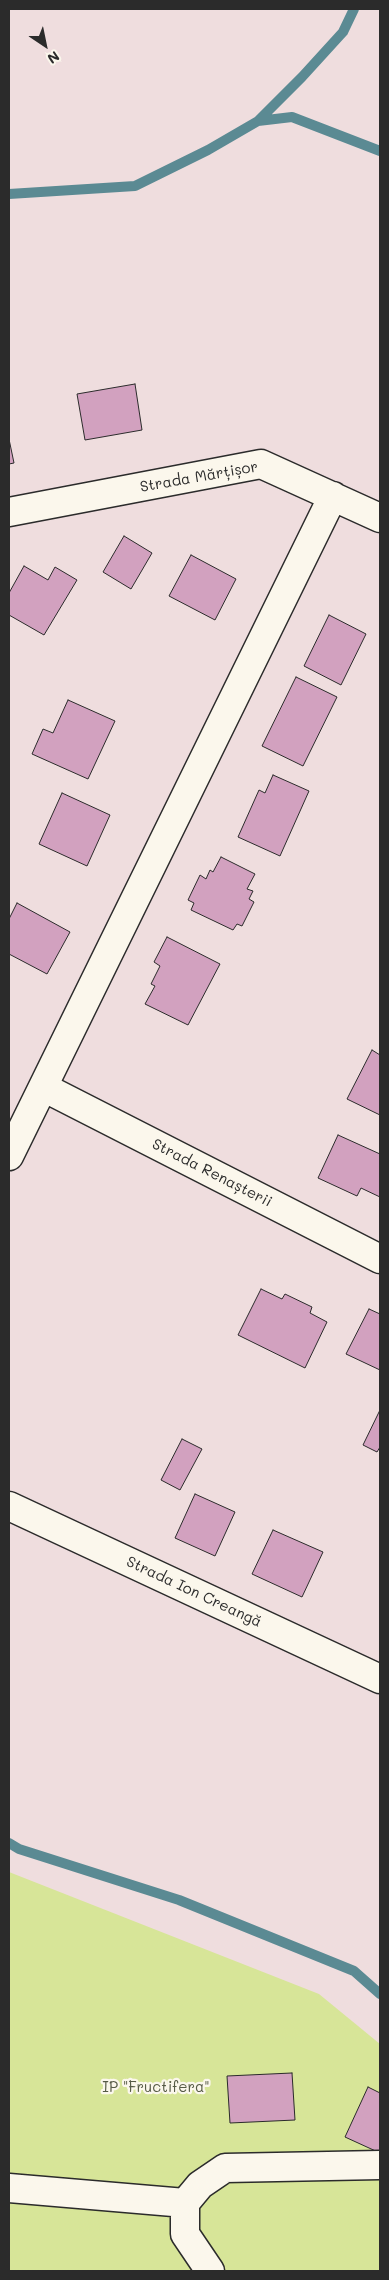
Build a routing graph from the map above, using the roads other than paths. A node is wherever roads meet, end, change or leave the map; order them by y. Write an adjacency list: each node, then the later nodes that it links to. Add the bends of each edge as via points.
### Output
1 (333, 496): 2 (street, Strada Mărțișor, via 261,464); 3 (street, Strada Mărțișor); 4 (street)
2 (9, 512)
3 (380, 518)
4 (43, 1087): 5 (street); 6 (street, Strada Renașterii)
5 (9, 1156)
6 (380, 1260)
7 (9, 1506): 8 (street, Strada Ion Creangă)
8 (380, 1679)
9 (380, 2165): 11 (street, via 225,2168 200,2184)
10 (9, 2188): 11 (street)
11 (185, 2203): 12 (street, via 186,2234)
12 (210, 2271)

